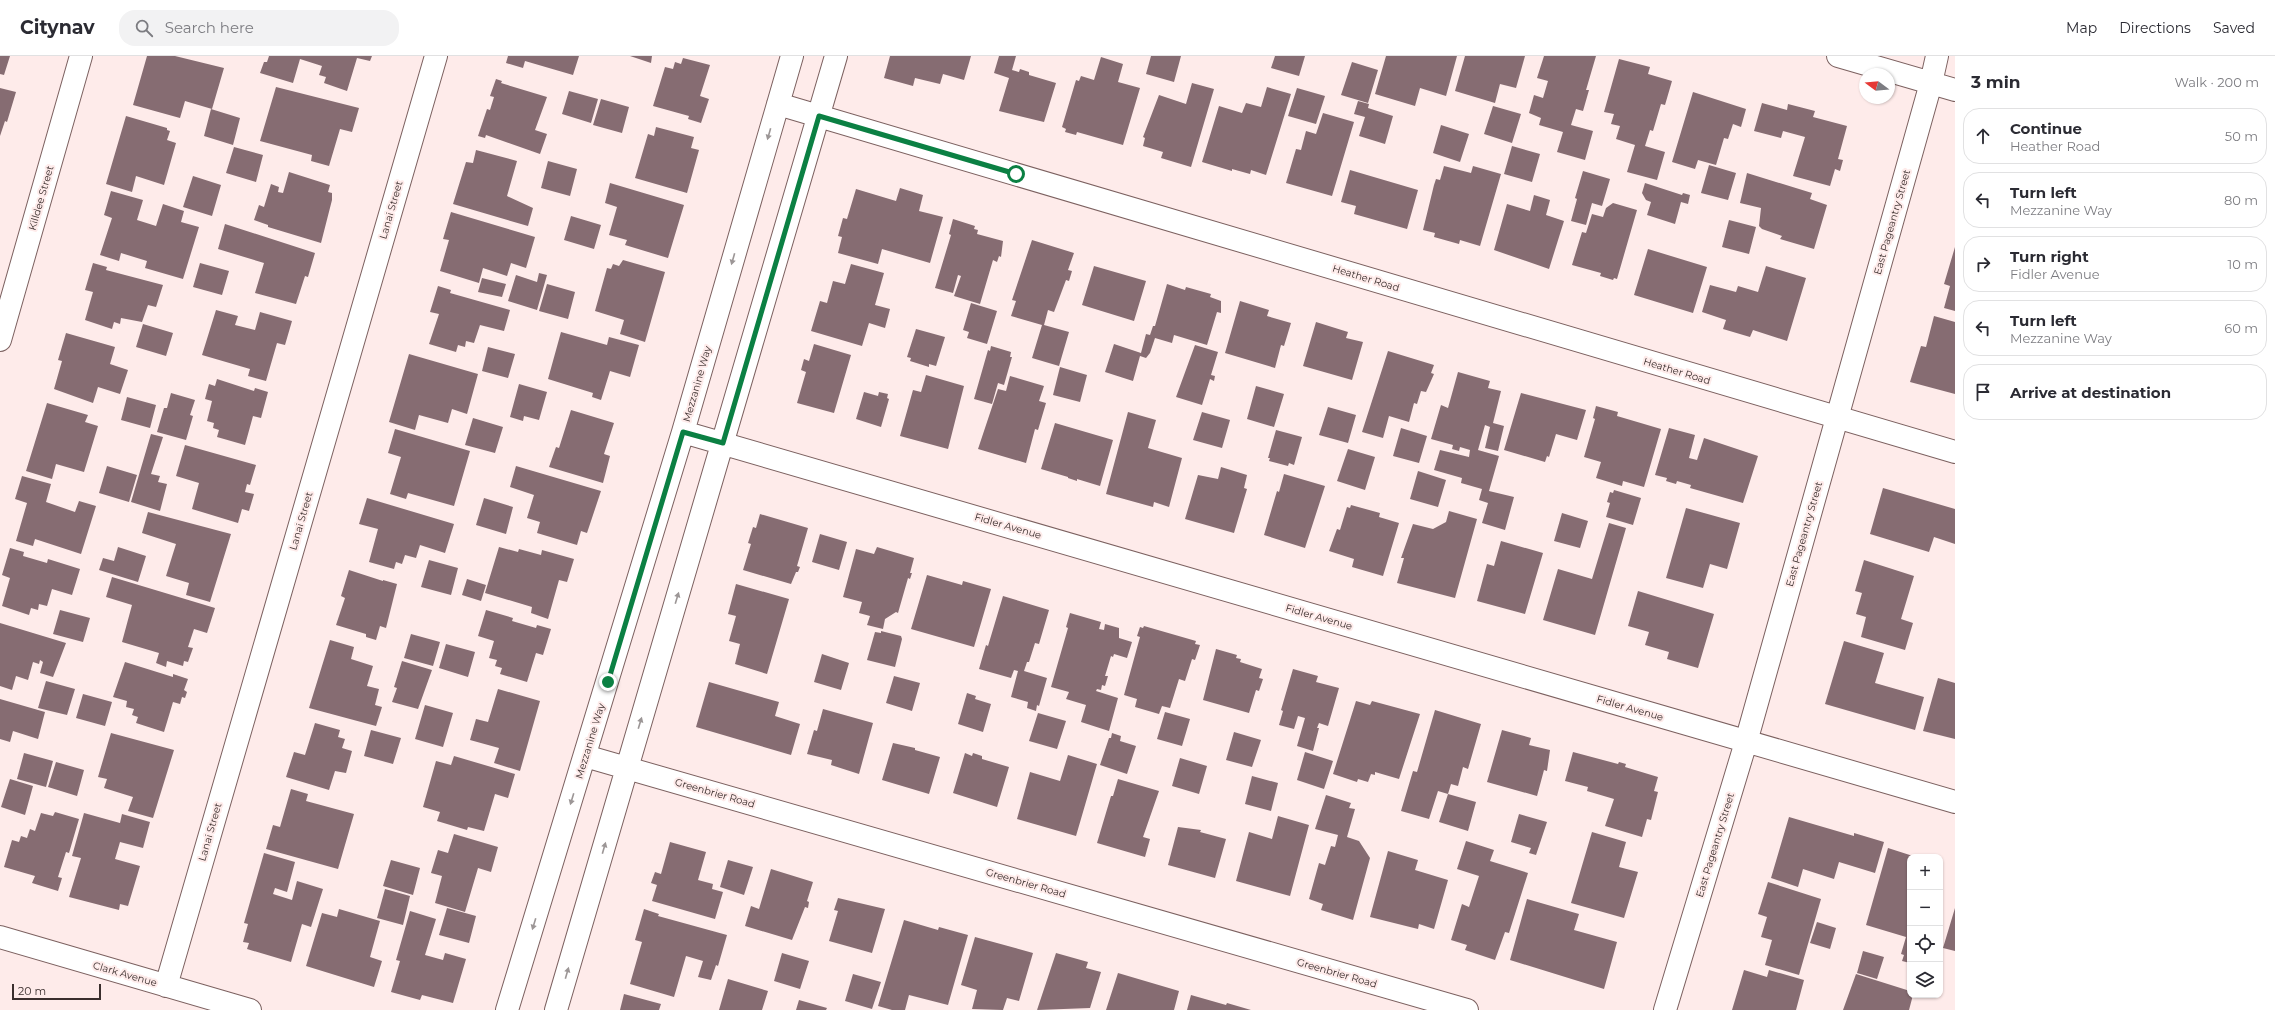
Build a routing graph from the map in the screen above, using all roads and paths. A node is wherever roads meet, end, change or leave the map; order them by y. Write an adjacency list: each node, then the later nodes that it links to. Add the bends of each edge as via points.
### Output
1 (81, 56): 11 (street, Killdee Street)
2 (436, 56): 21 (street, Lanai Street)
3 (792, 56): 9 (street, Mezzanine Way)
4 (836, 56): 10 (street)
5 (1838, 56): 7 (street)
6 (1937, 56): 7 (street, East Pageantry Street)
7 (1931, 84): 8 (street); 12 (street, East Pageantry Street)
8 (1955, 90)
9 (778, 104): 10 (street, Heather Road); 13 (street, Mezzanine Way, one-way to 13)
10 (819, 116): 12 (street, Heather Road); 14 (street)
11 (0, 340)
12 (1837, 418): 15 (street, Heather Road); 16 (street, East Pageantry Street)
13 (683, 432): 14 (street, Fidler Avenue); 17 (street, Mezzanine Way)
14 (723, 443): 16 (street, Fidler Avenue); 18 (street, one-way to 14)
15 (1955, 452)
16 (1746, 742): 19 (street, Fidler Avenue); 26 (street, East Pageantry Street)
17 (585, 756): 18 (street, Greenbrier Road); 23 (street, Mezzanine Way, one-way to 23)
18 (627, 768): 24 (street, one-way to 18); 25 (street, Greenbrier Road)
19 (1955, 802)
20 (0, 937): 21 (street, Clark Avenue)
21 (166, 986): 22 (street, Clark Avenue)
22 (250, 1010)
23 (507, 1010)
24 (556, 1010)
25 (1467, 1010)
26 (1665, 1010)

